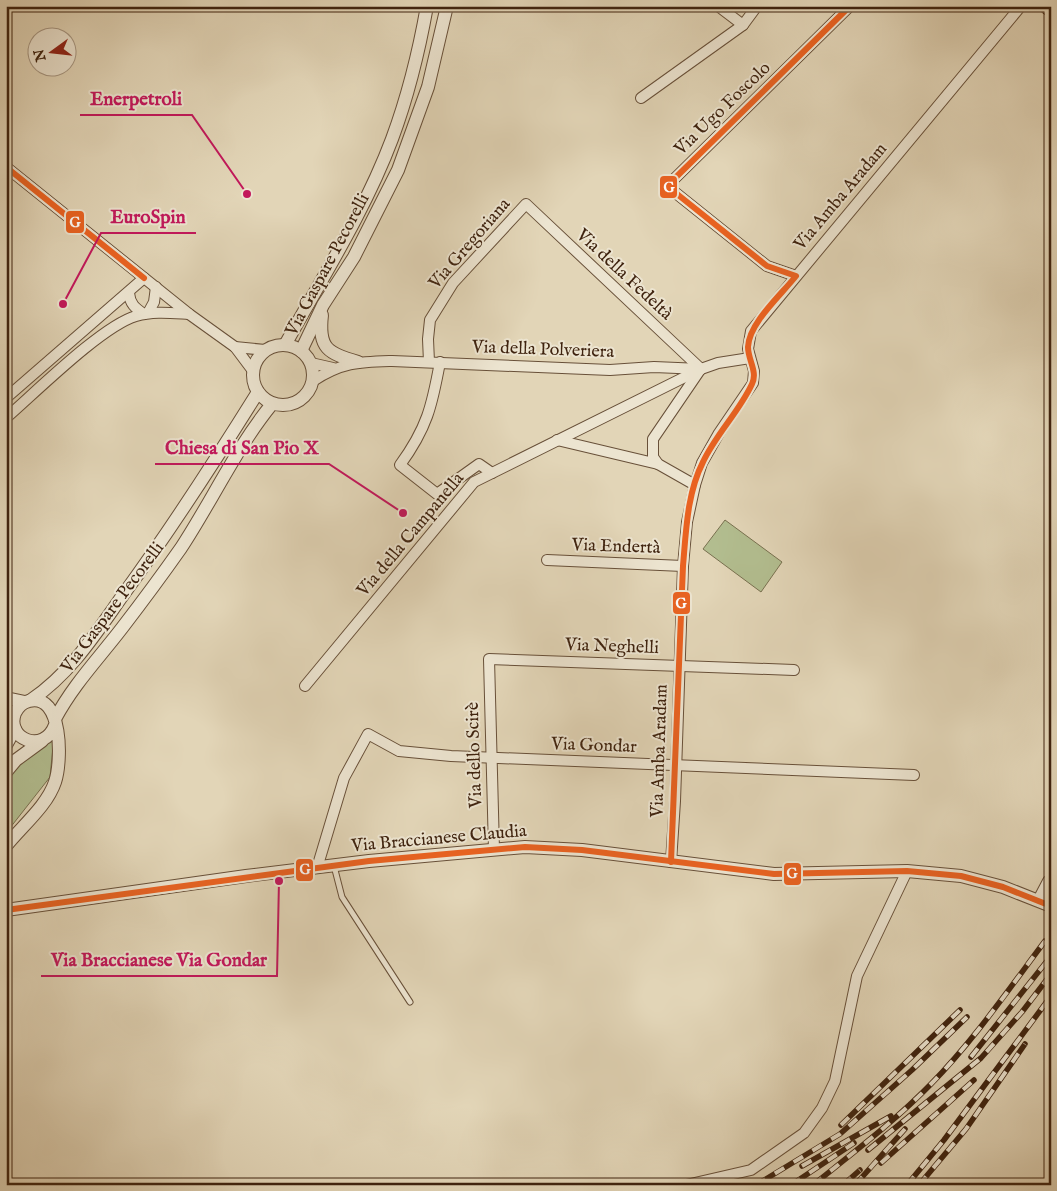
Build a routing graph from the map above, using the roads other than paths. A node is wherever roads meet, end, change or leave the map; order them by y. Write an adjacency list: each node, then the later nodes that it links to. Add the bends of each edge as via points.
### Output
1 (427, 6): 20 (street, Via Gaspare Pecorelli, via 418,53 392,140 367,196)
2 (447, 6): 17 (street, Via Gaspare Pecorelli, via 428,87 398,170 354,257)
3 (718, 6): 9 (street)
4 (757, 6): 9 (street)
5 (1021, 6): 13 (street, Via Amba Aradam)
6 (1047, 6): 8 (main road)
7 (848, 7): 13 (street, Via Ugo Foscolo, via 667,186 767,266)
8 (1051, 9)
9 (743, 25): 10 (street)
10 (641, 98)
11 (6, 167): 14 (street)
12 (526, 204): 26 (street, Via Gregoriana, via 454,283 430,320); 30 (street, Via della Fedeltà)
13 (796, 276): 24 (street, Via Amba Aradam, via 751,331)
14 (144, 278): 15 (street); 16 (street)
15 (156, 287): 18 (street, via 154,302); 19 (street)
16 (129, 293): 18 (street, via 135,309); 34 (street)
17 (323, 305): 23 (street, Via Gaspare Pecorelli); 25 (street, via 319,330 321,340 334,354)
18 (146, 314): 19 (street); 36 (street, via 116,326 93,343)
19 (189, 314): 21 (street)
20 (285, 345): 22 (street, Via Gaspare Pecorelli); 23 (street)
21 (235, 347): 22 (street); 31 (street)
22 (265, 350): 31 (street, Via Gaspare Pecorelli)
23 (301, 351): 28 (street, Via Gaspare Pecorelli)
24 (750, 358): 30 (street, Via della Polveriera); 40 (street, Via Amba Aradam, via 753,383 719,433)
25 (358, 362): 26 (street, Via della Polveriera); 29 (street, Via della Polveriera)
26 (429, 362): 27 (street, Via della Polveriera)
27 (440, 362): 30 (street, Via della Polveriera, via 610,370 654,367); 39 (street, via 433,402 419,439 400,464 438,494 479,464)
28 (311, 363): 29 (street, Via della Polveriera); 32 (street, Via Gaspare Pecorelli)
29 (333, 368): 32 (street, Via della Polveriera)
30 (701, 369): 37 (street, Via della Campanella); 38 (street, via 653,439 653,457)
31 (253, 371): 33 (street, via 254,386)
32 (313, 381): 35 (street, via 310,390 298,402 281,406)
33 (258, 392): 35 (street); 48 (street, Via Gaspare Pecorelli, via 198,488 88,645 52,686)
34 (6, 398)
35 (272, 404): 49 (street, Via Gaspare Pecorelli, via 252,428 181,547 68,695)
36 (6, 418)
37 (557, 440): 38 (street); 39 (street, Via della Campanella)
38 (658, 464): 40 (street)
39 (492, 473): 46 (street, Via della Campanella, via 474,482)
40 (694, 485): 42 (street, Via Amba Aradam)
41 (547, 560): 42 (street, Via Endertà)
42 (683, 566): 44 (street, Via Amba Aradam)
43 (488, 659): 44 (street, Via Neghelli); 53 (street, Via dello Scirè)
44 (680, 665): 45 (street, Via Neghelli); 54 (street, Via Amba Aradam)
45 (794, 670)
46 (305, 686)
47 (6, 698): 48 (street)
48 (28, 701): 49 (street, via 44,702 50,707); 50 (street, via 16,711)
49 (55, 722): 51 (street, via 53,731); 57 (street, via 59,745 56,780)
50 (15, 730): 51 (street, via 31,742); 52 (street)
51 (44, 740): 55 (street, via 16,760)
52 (6, 745)
53 (491, 758): 54 (street, Via Gondar); 58 (street, Via dello Scirè); 61 (street, Via Gondar, via 399,751 368,734 344,778)
54 (676, 766): 56 (street, Via Gondar); 59 (street, Via Amba Aradam)
55 (6, 772)
56 (914, 775)
57 (6, 846)
58 (494, 850): 59 (street, Via Braccianese Claudia, via 525,847 582,850); 60 (street, Via Braccianese Claudia)
59 (671, 862): 62 (street, Via Braccianese Claudia, via 774,874)
60 (334, 866): 61 (street, Via Braccianese Claudia); 67 (lane, via 342,896)
61 (316, 868): 66 (street, Via Braccianese Claudia)
62 (906, 871): 64 (street, Via Braccianese Claudia, via 961,876); 68 (street, via 857,976 834,1081 822,1108 804,1133 751,1170)
63 (1051, 880): 64 (street)
64 (1038, 900): 65 (street, Via Braccianese Claudia)
65 (1051, 906)
66 (9, 908)
67 (410, 1002)
68 (686, 1185)

